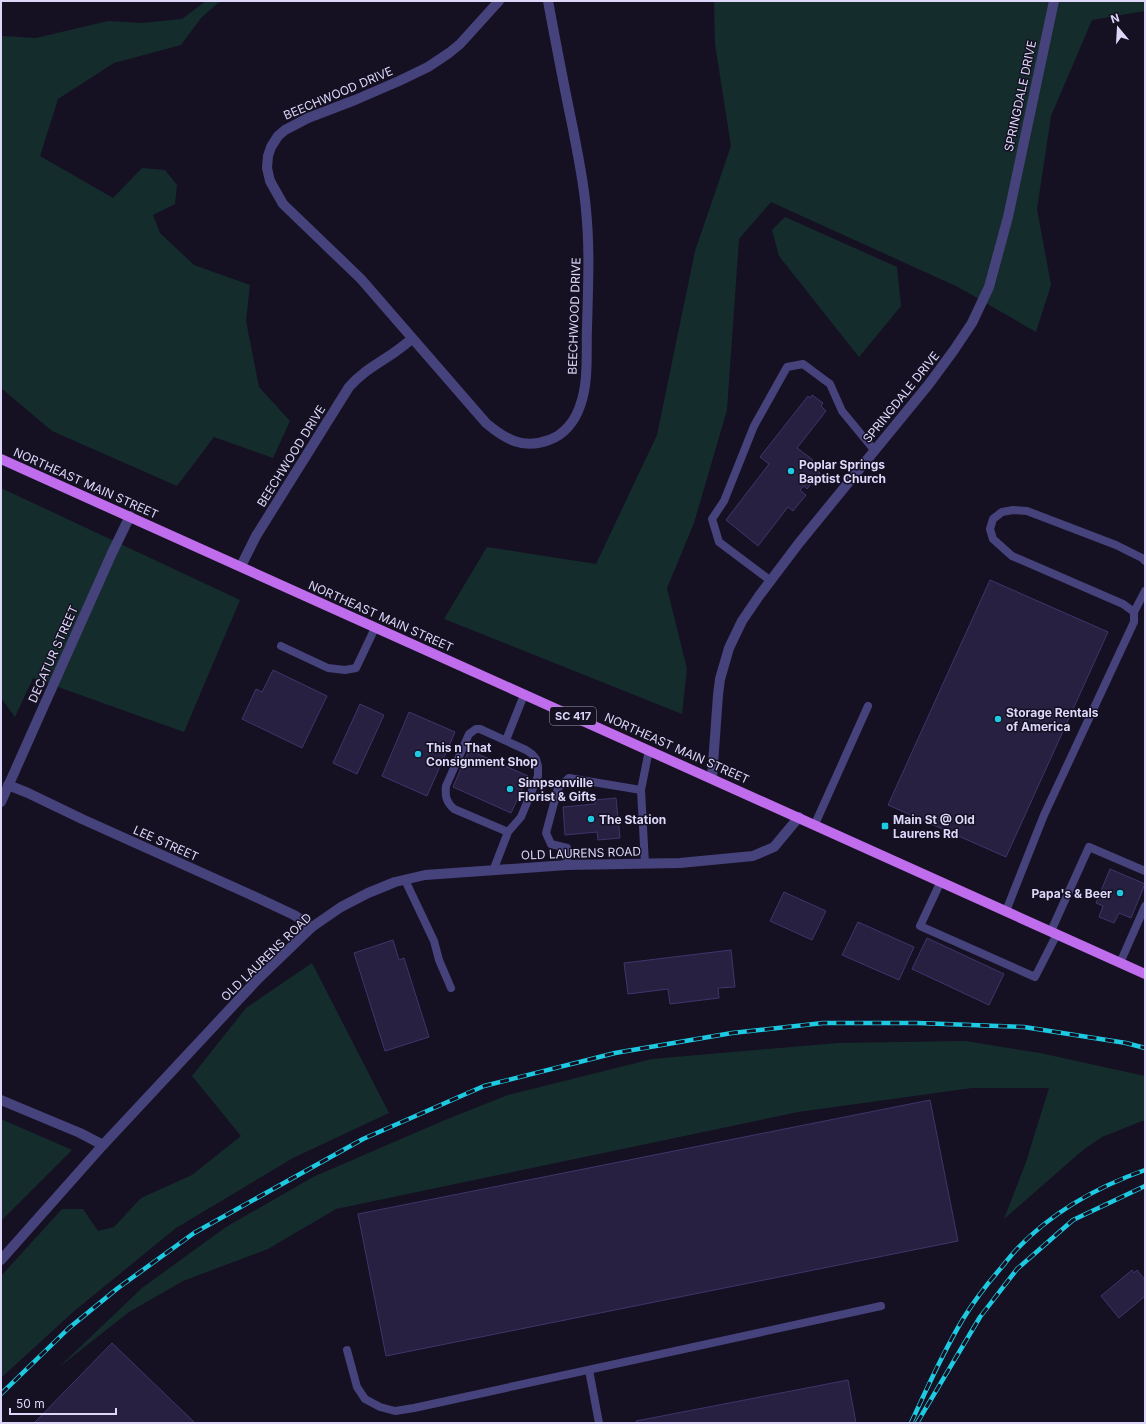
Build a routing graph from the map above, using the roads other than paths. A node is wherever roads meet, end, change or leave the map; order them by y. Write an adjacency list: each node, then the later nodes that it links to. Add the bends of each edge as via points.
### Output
1 (499, 1): 4 (street, BEECHWOOD DRIVE, via 468,36 444,57 399,81 294,124 278,136 268,156 270,181 283,204 361,279)
2 (548, 1): 4 (street, BEECHWOOD DRIVE, via 586,209 586,358 585,386 579,408 568,428 553,439 536,444 512,440 486,423)
3 (1054, 1): 5 (street, SPRINGDALE DRIVE, via 1008,218 989,287 972,323 954,350)
4 (412, 339): 9 (street, BEECHWOOD DRIVE, via 370,368 349,387 256,536)
5 (874, 451): 10 (street, SPRINGDALE DRIVE); 10 (lane, via 842,411 830,384 803,364 787,367 754,426 724,501 712,519 719,542)
6 (1, 459): 7 (main road, NORTHEAST MAIN STREET / SC 417)
7 (130, 516): 9 (main road, NORTHEAST MAIN STREET / SC 417); 20 (street, DECATUR STREET)
8 (1145, 561): 12 (lane, via 1116,545 1027,511 1002,512 993,519 990,529 993,539 1012,556 1123,604)
9 (241, 566): 13 (main road, NORTHEAST MAIN STREET / SC 417)
10 (771, 580): 19 (street, SPRINGDALE DRIVE, via 742,621 724,663 718,695)
11 (1145, 591): 12 (lane)
12 (1134, 612): 33 (lane, via 1134,622 1044,815)
13 (375, 628): 14 (lane, via 356,668 328,668); 15 (main road, NORTHEAST MAIN STREET / SC 417)
14 (281, 646)
15 (524, 695): 17 (lane); 18 (main road, NORTHEAST MAIN STREET / SC 417)
16 (868, 706): 24 (lane)
17 (506, 740): 25 (lane, via 532,754 538,766 538,776 521,817); 25 (lane, via 480,729 472,731 446,786 445,795 448,804 454,809)
18 (649, 750): 19 (main road, NORTHEAST MAIN STREET / SC 417); 21 (lane)
19 (712, 778): 23 (main road, NORTHEAST MAIN STREET / SC 417)
20 (8, 785): 22 (street, DECATUR STREET); 34 (street, LEE STREET, via 250,894 294,915)
21 (641, 790): 26 (lane); 27 (lane, via 569,778 558,788 546,834 551,844 567,848)
22 (1, 802)
23 (799, 817): 24 (main road, NORTHEAST MAIN STREET / SC 417); 26 (street, OLD LAURENS ROAD, via 774,847 753,856)
24 (815, 824): 31 (main road, NORTHEAST MAIN STREET / SC 417)
25 (508, 832): 28 (lane)
26 (645, 864): 27 (street, OLD LAURENS ROAD)
27 (567, 865): 28 (street, OLD LAURENS ROAD)
28 (493, 871): 30 (street, OLD LAURENS ROAD, via 431,875)
29 (1145, 871): 35 (lane, via 1089,847)
30 (405, 880): 34 (street, OLD LAURENS ROAD, via 368,893 341,907); 38 (lane, via 434,941)
31 (941, 881): 33 (main road, NORTHEAST MAIN STREET / SC 417); 35 (lane, via 920,926 1034,978)
32 (1145, 906): 36 (lane)
33 (1006, 911): 35 (main road, NORTHEAST MAIN STREET / SC 417)
34 (312, 928): 40 (street, OLD LAURENS ROAD, via 257,980)
35 (1054, 933): 36 (main road, NORTHEAST MAIN STREET / SC 417)
36 (1120, 963): 37 (main road, NORTHEAST MAIN STREET / SC 417)
37 (1145, 974)
38 (451, 988)
39 (1, 1100): 40 (street)
40 (103, 1145): 41 (street, OLD LAURENS ROAD)
41 (1, 1260)
42 (881, 1306): 44 (lane)
43 (347, 1350): 44 (lane, via 357,1387 365,1399 395,1411)
44 (589, 1370): 45 (lane)
45 (599, 1423)

